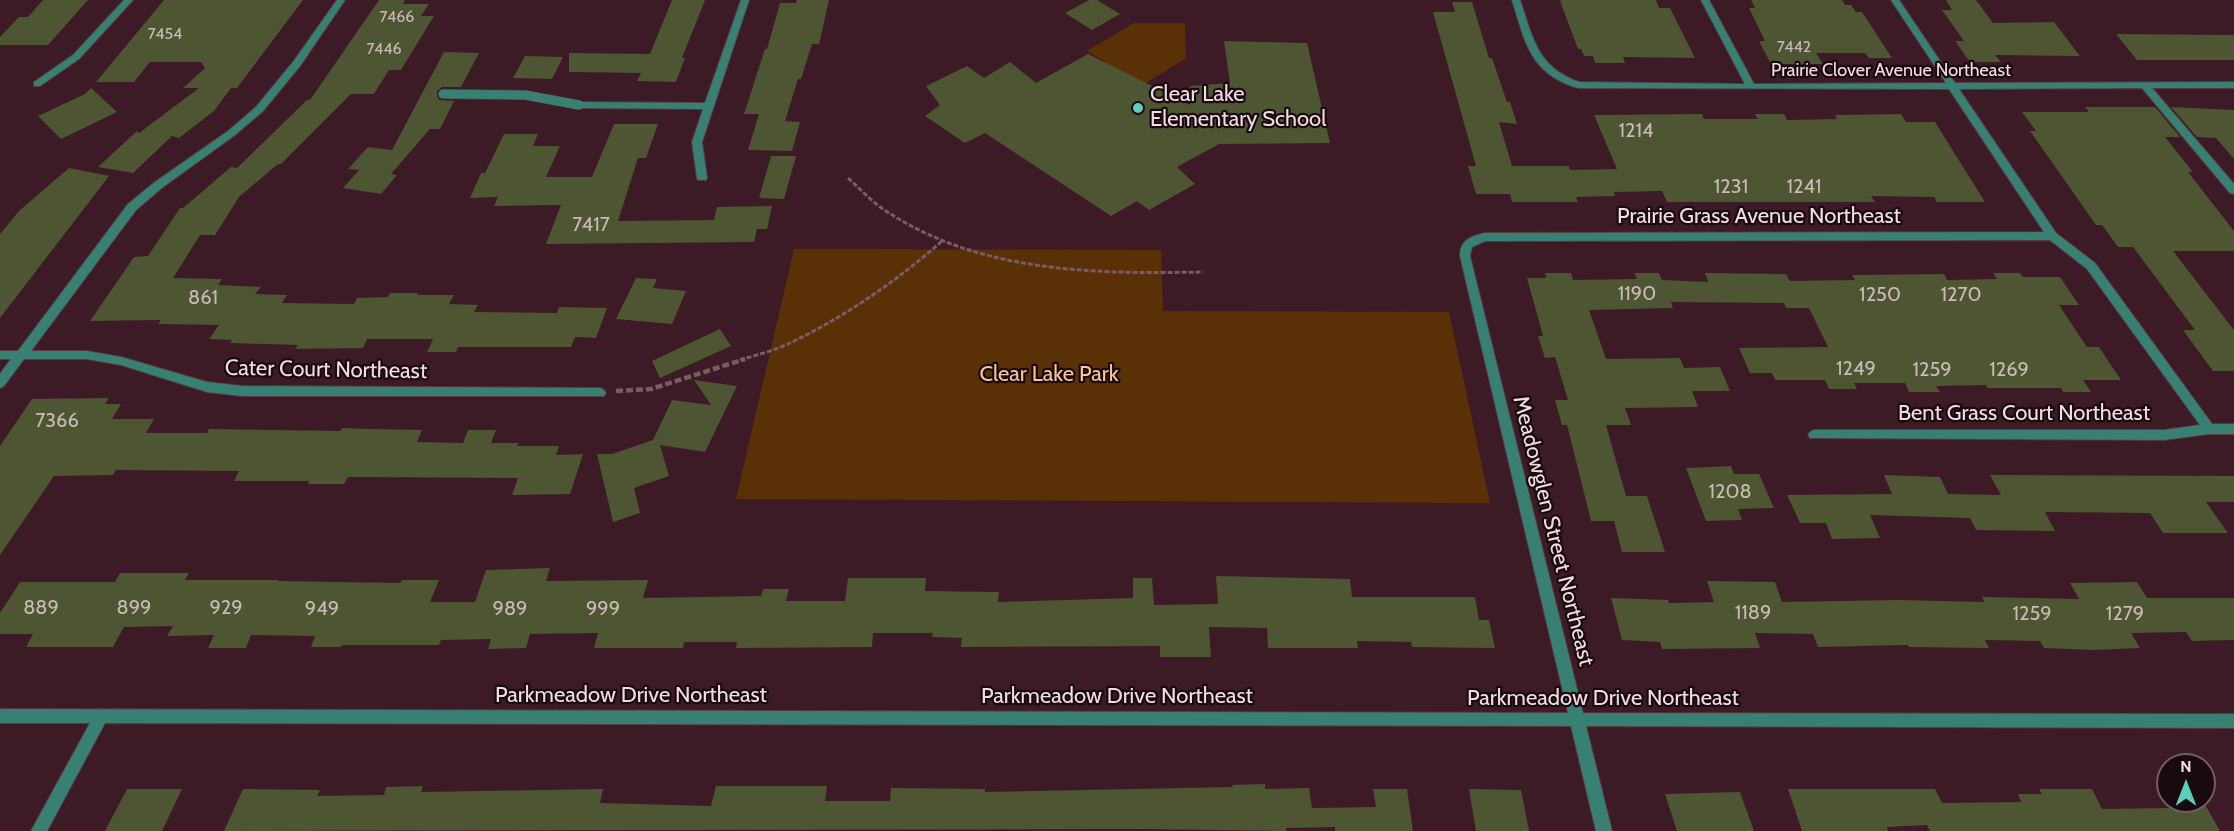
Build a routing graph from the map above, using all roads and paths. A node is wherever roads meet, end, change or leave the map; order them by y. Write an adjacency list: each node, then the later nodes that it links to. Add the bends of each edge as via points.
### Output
1 (129, 0): 7 (street, via 76,57)
2 (341, 0): 23 (street, via 299,62 260,107 231,134 132,207)
3 (745, 0): 14 (street)
4 (1516, 0): 9 (street, Prairie Clover Avenue Northeast, via 1539,63 1569,83)
5 (1706, 0): 9 (street)
6 (1895, 0): 10 (street)
7 (37, 84)
8 (2234, 85): 11 (street, Prairie Clover Avenue Northeast)
9 (1751, 87): 10 (street, Prairie Clover Avenue Northeast)
10 (1953, 87): 11 (street, Prairie Clover Avenue Northeast); 18 (street)
11 (2146, 87): 17 (street)
12 (442, 94): 13 (lane, via 525,95)
13 (579, 105): 14 (street)
14 (709, 106): 15 (street, via 697,142)
15 (702, 177)
16 (848, 178): 19 (path, via 877,204)
17 (2234, 191)
18 (2052, 236): 20 (street, Prairie Grass Avenue Northeast, via 1485,237); 26 (street, via 2091,266)
19 (942, 241): 21 (path, via 1034,267 1104,273); 25 (path, via 908,271 786,345 651,389)
20 (1468, 242): 31 (street, Meadowglen Street Northeast, via 1465,256)
21 (1203, 272)
22 (0, 355): 23 (street, Cater Court Northeast)
23 (20, 355): 24 (street); 25 (street, Cater Court Northeast, via 87,355 207,387 242,391)
24 (0, 383)
25 (600, 393)
26 (2209, 429): 27 (street, Bent Grass Court Northeast); 28 (street, Bent Grass Court Northeast, via 2164,435)
27 (2234, 429)
28 (1814, 435)
29 (102, 715): 30 (street, Parkmeadow Drive Northeast); 31 (street, Parkmeadow Drive Northeast); 33 (street)
30 (0, 716)
31 (1577, 720): 32 (street, Parkmeadow Drive Northeast); 34 (street, Meadowglen Street Northeast)
32 (2234, 721)
33 (39, 831)
34 (1604, 831)

